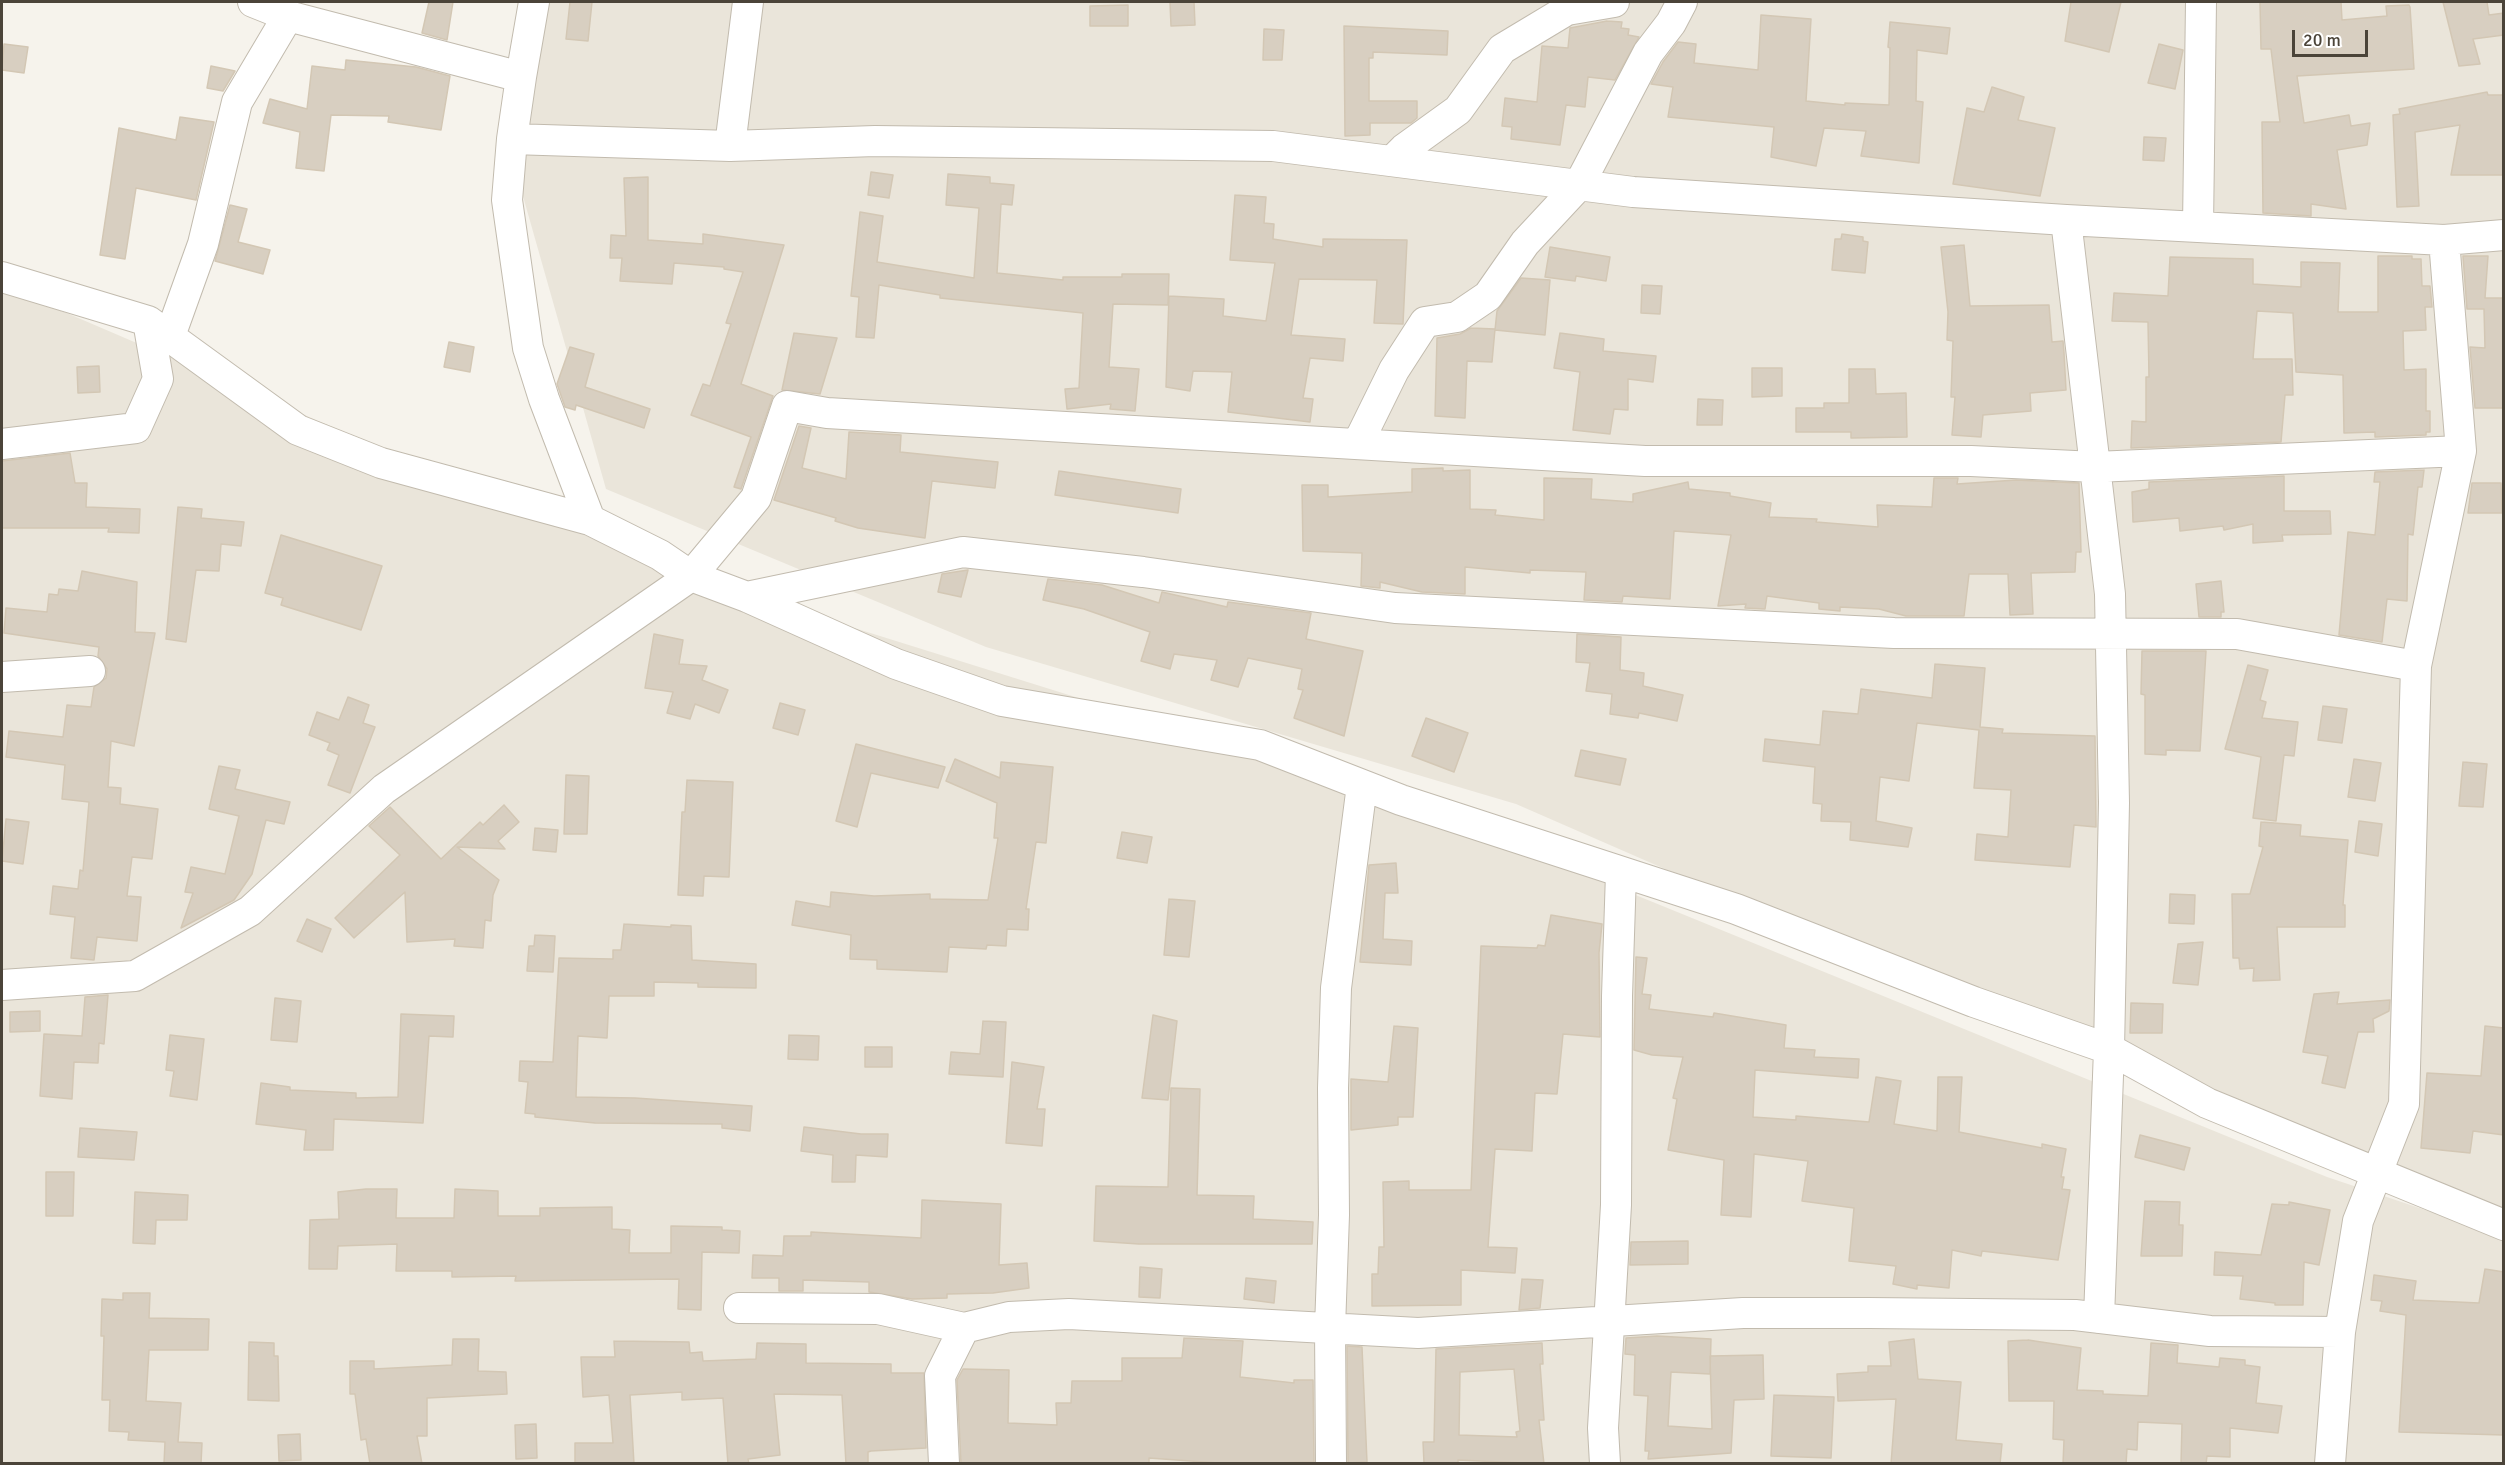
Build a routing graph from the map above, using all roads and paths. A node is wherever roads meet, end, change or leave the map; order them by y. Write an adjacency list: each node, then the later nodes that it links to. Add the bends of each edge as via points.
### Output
1 (253, 2): 8 (street)
2 (534, 2): 9 (street)
3 (748, 2): 11 (street)
4 (1614, 2): 7 (street)
5 (1682, 2): 13 (street, via 1648,52)
6 (2201, 2): 15 (street)
7 (1566, 6): 12 (street, via 1502,50 1458,110)
8 (288, 16): 9 (street); 19 (street, via 237,102 203,244)
9 (521, 77): 10 (street)
10 (512, 139): 11 (street); 24 (street, via 507,200 528,348)
11 (729, 146): 12 (street, via 875,141 1273,146)
12 (1392, 161): 13 (street)
13 (1579, 185): 14 (street, via 1633,192); 20 (street, via 1525,243 1488,296 1457,317 1425,322 1394,370)
14 (2066, 220): 15 (street); 23 (street)
15 (2198, 227): 17 (street)
16 (2504, 235): 17 (street)
17 (2444, 240): 22 (street)
18 (2, 277): 19 (street)
19 (159, 328): 21 (street, via 158,379 136,428); 24 (street, via 298,430 381,463)
20 (1358, 443): 23 (street, via 1646,461 1971,460); 25 (street, via 827,413 787,406 756,498)
21 (2, 444)
22 (2461, 452): 23 (street); 28 (street)
23 (2095, 467): 27 (street)
24 (590, 520): 25 (street, via 660,555)
25 (691, 576): 26 (street); 33 (street, via 384,789 250,911 135,976)
26 (747, 597): 27 (street, via 963,552 1143,572 1395,608 1882,632); 31 (street, via 896,664 1002,701 1260,746)
27 (2111, 635): 28 (street, via 2237,634); 34 (street, via 2114,803)
28 (2416, 666): 35 (street, via 2404,1104)
29 (90, 671): 30 (street)
30 (2, 677)
31 (1362, 785): 32 (street); 41 (street, via 1336,988)
32 (1621, 873): 34 (street, via 1736,909 1974,1002); 39 (street, via 1616,1205)
33 (2, 985)
34 (2109, 1049): 35 (street, via 2207,1104); 38 (street)
35 (2379, 1174): 36 (street); 42 (street, via 2358,1221)
36 (2504, 1225)
37 (739, 1308): 40 (street, via 878,1309)
38 (2099, 1318): 39 (street, via 1743,1313); 42 (street, via 2210,1331)
39 (1608, 1321): 41 (street, via 1418,1333); 45 (street)
40 (964, 1328): 41 (street, via 1009,1317 1070,1314); 43 (street, via 940,1376)
41 (1330, 1328): 44 (street)
42 (2340, 1332): 46 (street)
43 (944, 1464)
44 (1332, 1464)
45 (1605, 1464)
46 (2330, 1464)

